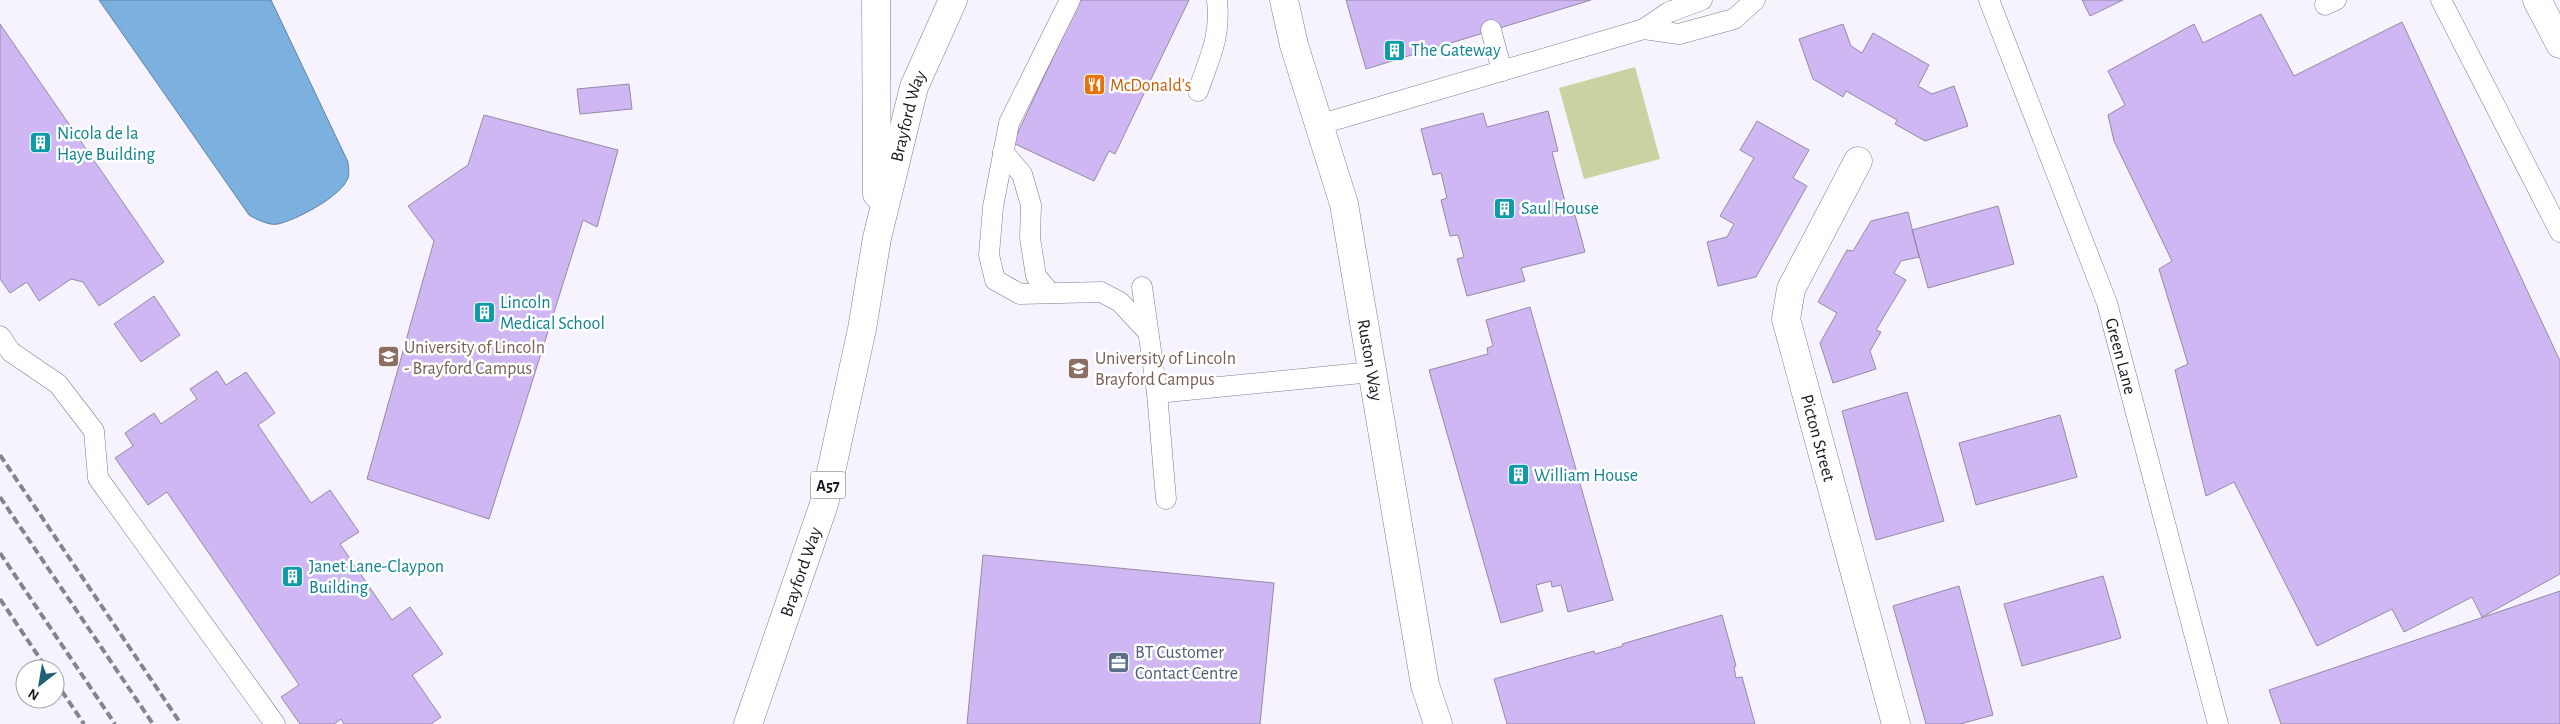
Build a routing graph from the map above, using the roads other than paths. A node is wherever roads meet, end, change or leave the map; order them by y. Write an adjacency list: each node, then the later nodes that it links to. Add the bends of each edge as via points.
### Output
1 (876, 0): 20 (street, Brayford Way)
2 (954, 0): 20 (street, Brayford Way, via 914,87)
3 (1070, 0): 17 (lane, via 1009,123)
4 (1217, 0): 15 (lane, via 1217,35)
5 (1284, 0): 16 (street, Ruston Way)
6 (1702, 0): 11 (lane, via 1669,12)
7 (1755, 0): 11 (lane, via 1734,19 1679,34)
8 (1989, 0): 32 (lane, Green Lane, via 2107,303)
9 (2440, 0): 19 (lane)
10 (2537, 0): 13 (street)
11 (1644, 29): 14 (lane)
12 (1491, 30): 14 (lane)
13 (2560, 44)
14 (1502, 71): 16 (lane)
15 (1198, 91)
16 (1318, 125): 25 (street, Ruston Way, via 1344,204)
17 (1003, 152): 22 (lane, via 1022,174 1031,205 1030,238 1036,276); 22 (lane, via 992,207 988,255 995,280 1020,294)
18 (1858, 161): 31 (street, Picton Street, via 1791,289 1786,319)
19 (2560, 232)
20 (877, 238): 29 (street, Brayford Way / A57, via 862,330 824,504)
21 (1142, 287): 23 (lane)
22 (1050, 293): 23 (lane, via 1101,292 1120,302)
23 (1148, 332): 26 (lane)
24 (0, 336): 28 (lane, via 11,352 58,384 94,431 98,478)
25 (1372, 372): 26 (lane); 30 (street, Ruston Way, via 1425,686)
26 (1157, 393): 27 (lane)
27 (1166, 499)
28 (275, 724)
29 (748, 724)
30 (1438, 724)
31 (1896, 724)
32 (2218, 724)

